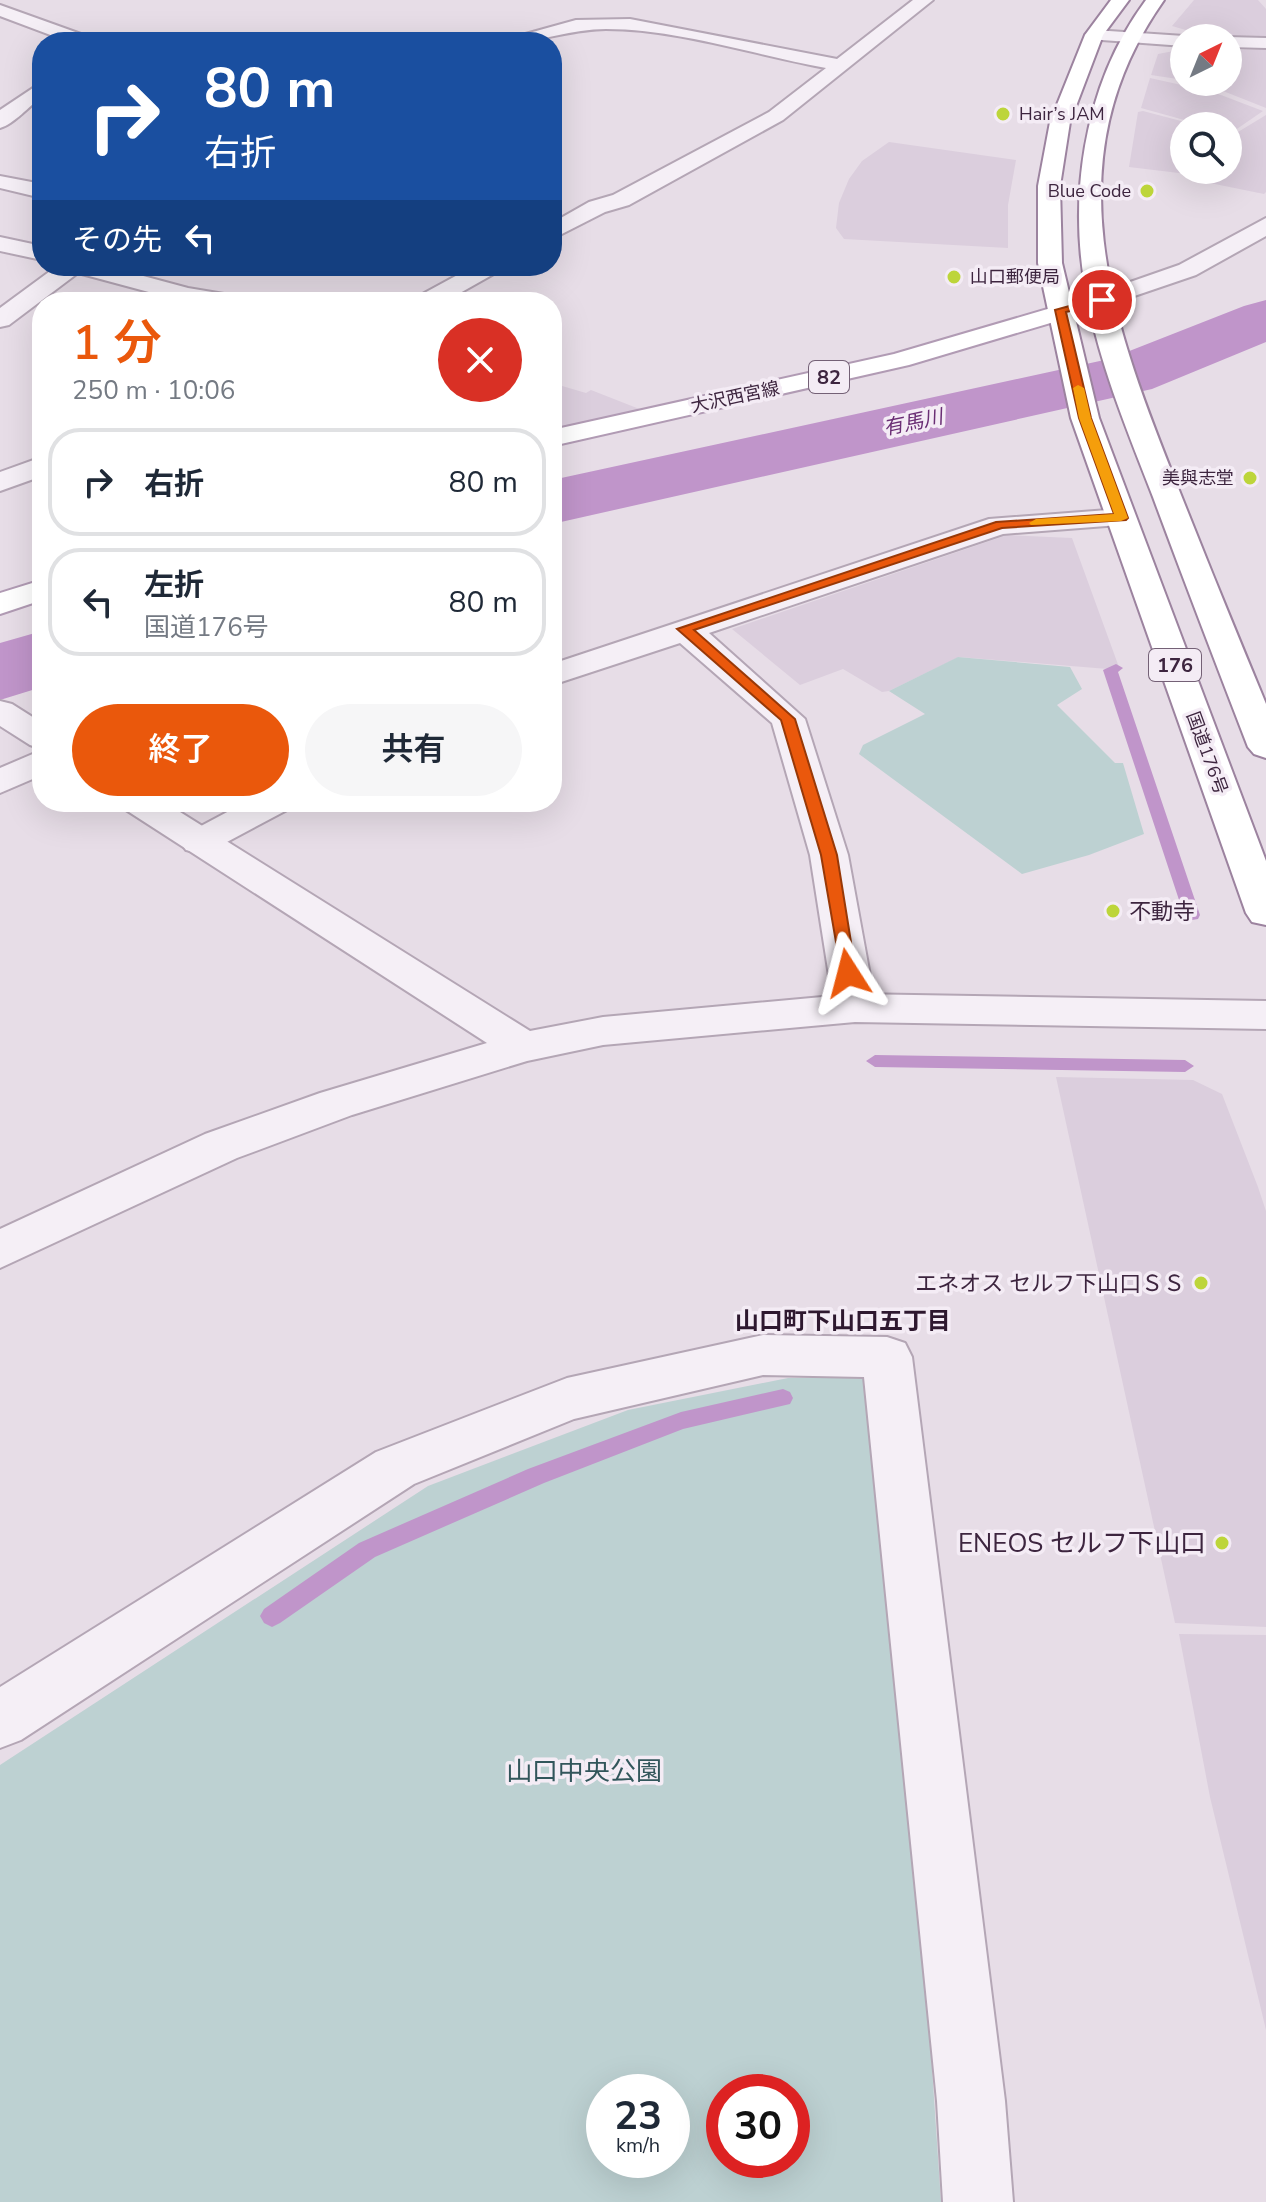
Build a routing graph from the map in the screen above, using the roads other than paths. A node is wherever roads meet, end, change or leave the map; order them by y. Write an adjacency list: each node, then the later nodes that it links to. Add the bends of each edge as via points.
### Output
1 (35, 0): 5 (street)
2 (924, 0): 13 (street)
3 (1120, 0): 8 (main road, 国道176号 / 176)
4 (1155, 0): 9 (main road, 176)
5 (3, 12): 6 (street)
6 (58, 32)
7 (545, 32): 13 (street, via 612,22 655,26)
8 (1094, 35): 9 (street); 33 (main road, 国道176号 / 176, via 1060,122 1049,186 1050,263)
9 (1130, 39): 10 (street); 32 (main road, 176, via 1114,75 1092,167 1092,249)
10 (1170, 40)
11 (1242, 42): 12 (street)
12 (1266, 43)
13 (840, 65): 20 (street, via 776,116 621,200)
14 (32, 95): 15 (street)
15 (0, 122)
16 (32, 176): 17 (street)
17 (8, 184): 18 (street)
18 (32, 189)
19 (567, 197): 20 (street)
20 (597, 207): 22 (street)
21 (1266, 225): 32 (street, via 1243,243)
22 (562, 226)
23 (0, 244): 24 (street)
24 (32, 251)
25 (59, 276): 28 (street)
26 (116, 276): 29 (street)
27 (473, 276): 30 (street)
28 (37, 292)
29 (176, 292)
30 (444, 292)
31 (32, 296): 34 (street)
32 (1103, 307): 33 (main road, 大沢西宮線 / 82); 45 (main road, 176, via 1131,403)
33 (1062, 317): 35 (main road, 大沢西宮線 / 82, via 900,360); 40 (main road, 国道176号 / 176, via 1085,418)
34 (0, 320)
35 (562, 436)
36 (0, 456): 37 (street)
37 (32, 467)
38 (32, 470): 39 (street)
39 (0, 482)
40 (1121, 518): 43 (street, via 1000,525); 51 (main road, 国道176号 / 176)
41 (32, 593): 42 (main road)
42 (0, 604)
43 (684, 629): 44 (street); 52 (street, via 788,719 829,855)
44 (562, 672)
45 (1266, 747)
46 (32, 766): 47 (street)
47 (0, 782)
48 (154, 812): 50 (street)
49 (255, 812): 50 (street)
50 (199, 842): 54 (street)
51 (1266, 913)
52 (855, 1008): 53 (street); 54 (street, via 603,1031)
53 (1266, 1015)
54 (524, 1047): 55 (street, via 336,1104 221,1146)
55 (0, 1250)
56 (0, 1720): 57 (street, via 395,1468 567,1399 763,1355 887,1357)
57 (978, 2202)

